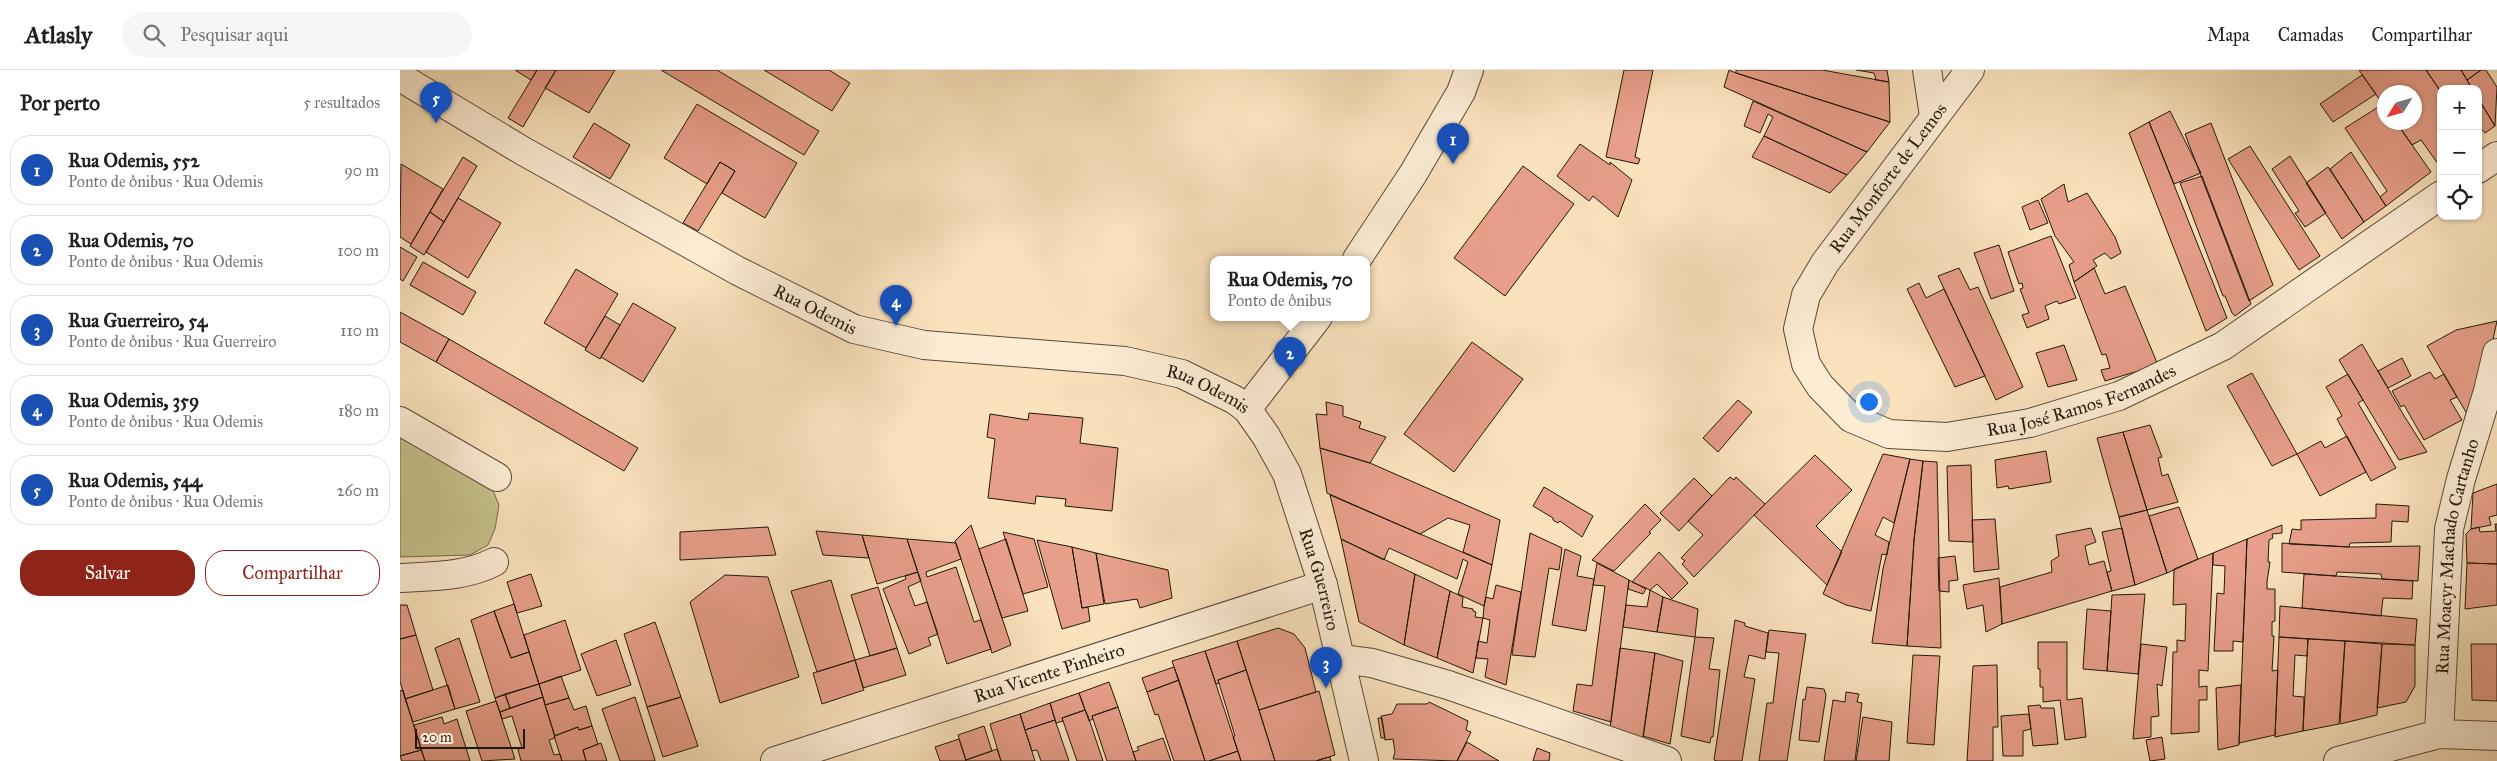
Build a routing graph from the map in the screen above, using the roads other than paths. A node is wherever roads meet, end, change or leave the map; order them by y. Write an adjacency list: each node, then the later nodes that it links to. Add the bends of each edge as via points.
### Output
1 (1468, 70): 9 (street, via 1461,92 1413,174)
2 (1927, 70): 5 (street)
3 (1970, 70): 5 (street, Rua Monforte de Lemos)
4 (400, 77): 13 (street, Rua Odemis, via 523,151 729,266 854,330 924,345 1125,361 1182,374 1216,390)
5 (1934, 116): 10 (street, Rua Monforte de Lemos)
6 (2497, 156): 7 (street)
7 (2482, 166)
8 (2437, 198): 10 (street, Rua José Ramos Fernandes, via 2223,346 2119,396 2030,423 1947,437 1889,434 1850,418 1820,386 1806,364 1798,329 1806,295)
9 (1358, 256)
10 (1825, 263)
11 (1315, 321): 13 (street, Rua Odemis)
12 (2497, 354): 20 (street, Rua Moacyr Machado Cartanho, via 2449,528)
13 (1246, 410): 18 (street, Rua Guerreiro, via 1266,436 1287,474)
14 (400, 421): 15 (street)
15 (497, 477)
16 (494, 562): 17 (street, via 478,570)
17 (400, 578)
18 (1323, 586): 19 (street, Rua Guerreiro); 22 (street, Rua Vicente Pinheiro)
19 (1341, 659): 23 (street, Rua Guerreiro); 24 (street, via 1372,663 1448,685)
20 (2439, 734): 21 (street); 25 (street)
21 (2497, 736)
22 (775, 761)
23 (1364, 761)
24 (1668, 761)
25 (2338, 761)

